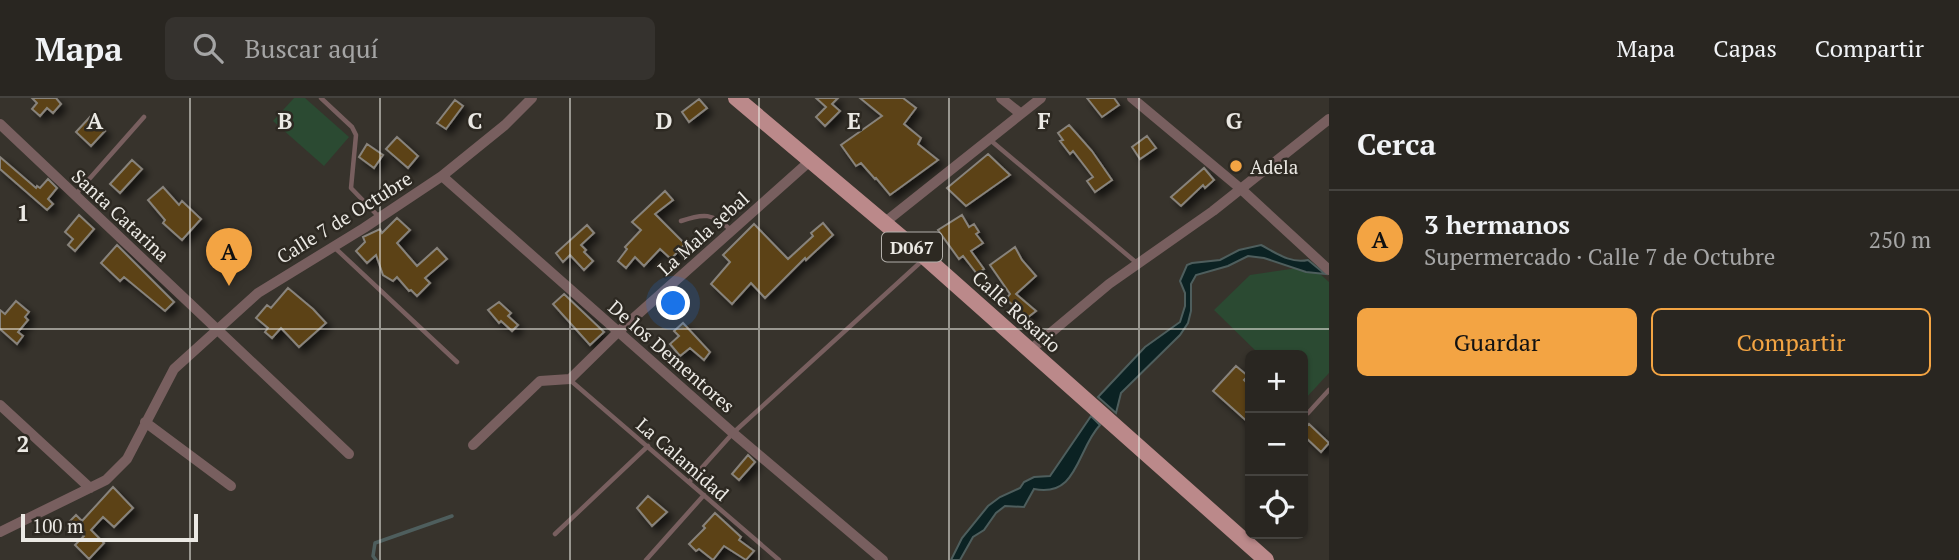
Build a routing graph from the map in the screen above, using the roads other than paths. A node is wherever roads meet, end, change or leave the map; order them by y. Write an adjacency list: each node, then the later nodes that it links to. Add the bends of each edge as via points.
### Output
1 (321, 98): 16 (lane, via 356,135 351,188)
2 (736, 98): 12 (main road, Calle Rosario / D067)
3 (1001, 98): 7 (street)
4 (1041, 98): 7 (street)
5 (1132, 98): 14 (street)
6 (528, 100): 13 (street, Calle 7 de Octubre, via 505,125)
7 (1021, 114): 11 (street)
8 (144, 117): 15 (lane)
9 (1329, 119): 14 (street)
10 (0, 124): 15 (street, Santa Catarina)
11 (989, 139): 18 (street); 22 (lane)
12 (811, 160): 18 (main road, Calle Rosario / D067); 19 (street, La Mala sebal)
13 (442, 176): 16 (street, Calle 7 de Octubre); 25 (street, De los Dementores)
14 (1241, 189): 22 (street); 23 (street)
15 (75, 195): 24 (street, Santa Catarina)
16 (379, 217): 20 (street, Calle 7 de Octubre)
17 (681, 221): 19 (lane, via 708,215)
18 (884, 223): 21 (main road, Calle Rosario / D067)
19 (732, 230): 25 (street, La Mala sebal)
20 (334, 246): 24 (street, Calle 7 de Octubre, via 273,281); 27 (lane)
21 (926, 258): 26 (main road, Calle Rosario / D067); 33 (lane)
22 (1138, 264): 26 (street)
23 (1329, 270)
24 (218, 331): 32 (street, Calle 7 de Octubre, via 174,369); 36 (street, Santa Catarina)
25 (618, 332): 28 (street, La Mala sebal); 33 (street, De los Dementores)
26 (1029, 351): 46 (main road, Calle Rosario / D067)
27 (457, 362)
28 (570, 379): 34 (street, via 540,381); 35 (lane, La Calamidad)
29 (1329, 390): 31 (lane)
30 (0, 405): 39 (street)
31 (1308, 413)
32 (145, 422): 38 (street); 39 (street, Calle 7 de Octubre, via 127,459 106,480)
33 (733, 433): 37 (lane); 45 (street, De los Dementores)
34 (473, 444)
35 (648, 446): 37 (lane, La Calamidad); 42 (lane)
36 (349, 454)
37 (689, 482): 40 (lane, La Calamidad)
38 (231, 486)
39 (90, 488): 41 (street, Calle 7 de Octubre)
40 (704, 495): 43 (lane); 44 (lane, La Calamidad)
41 (0, 532)
42 (555, 534)
43 (646, 560)
44 (779, 560)
45 (883, 560)
46 (1266, 560)

